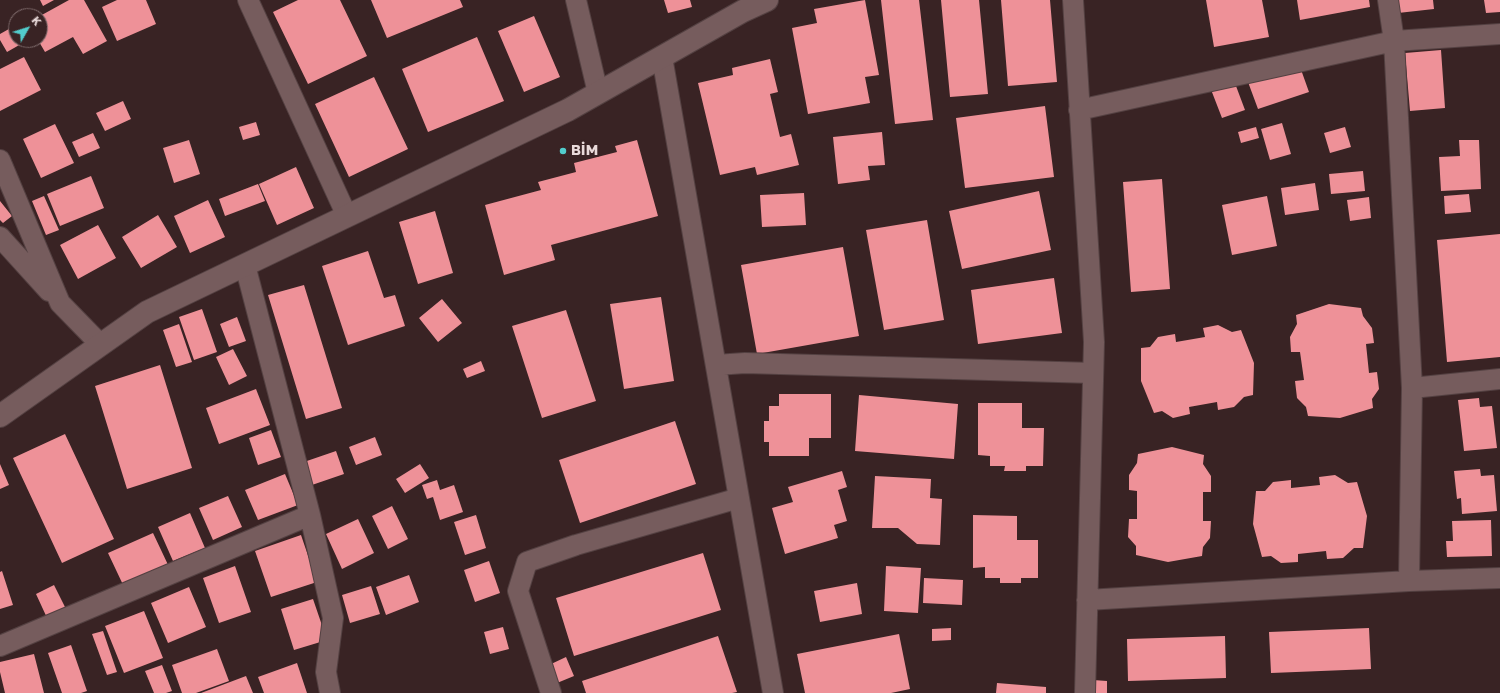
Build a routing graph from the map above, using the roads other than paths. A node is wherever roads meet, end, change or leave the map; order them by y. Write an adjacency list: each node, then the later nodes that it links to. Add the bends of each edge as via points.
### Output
1 (248, 0): 12 (street)
2 (576, 0): 9 (street)
3 (767, 0): 8 (street)
4 (1072, 0): 10 (street)
5 (1388, 0): 7 (street)
6 (1500, 34): 7 (street)
7 (1394, 42): 10 (street); 20 (street)
8 (662, 58): 9 (street); 17 (street)
9 (598, 93): 12 (street, via 568,110)
10 (1079, 110): 18 (street, via 1094,342)
11 (0, 160): 15 (street)
12 (348, 216): 14 (street)
13 (0, 237): 15 (street)
14 (245, 265): 16 (street, via 147,312); 23 (street)
15 (60, 303): 16 (street)
16 (100, 344): 21 (street)
17 (716, 365): 18 (street, via 745,363); 22 (street)
18 (1093, 373): 26 (street)
19 (1500, 379): 20 (street)
20 (1412, 388): 25 (street)
21 (0, 416)
22 (739, 498): 29 (street, via 576,545 527,562 518,591); 30 (street)
23 (310, 515): 27 (street); 28 (street, via 333,618 326,672)
24 (1500, 578): 25 (street)
25 (1409, 581): 26 (street)
26 (1087, 600): 31 (street)
27 (0, 646)
28 (330, 693)
29 (551, 693)
30 (773, 693)
31 (1085, 693)

